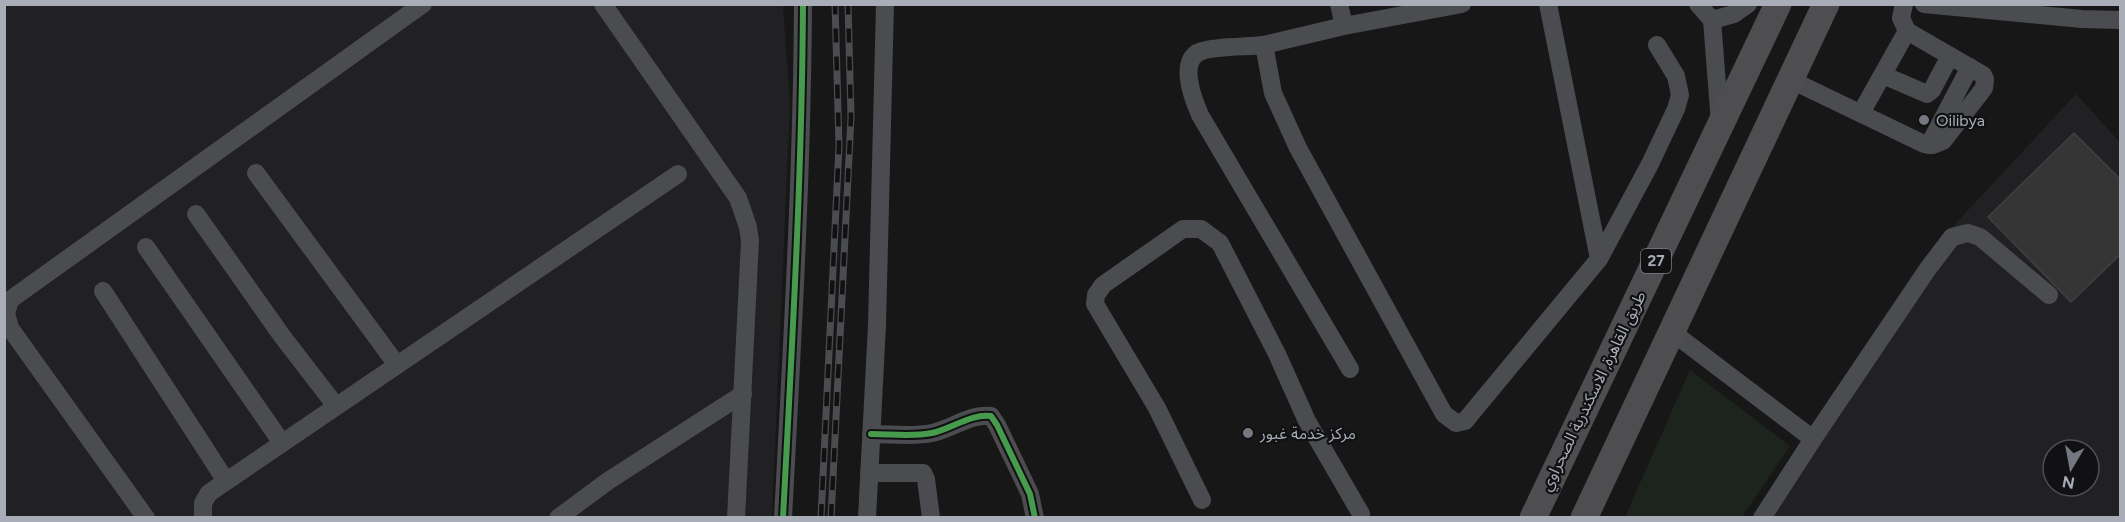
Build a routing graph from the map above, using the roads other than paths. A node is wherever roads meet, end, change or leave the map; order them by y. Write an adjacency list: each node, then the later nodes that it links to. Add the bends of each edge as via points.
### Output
1 (423, 4): 44 (street, via 10,300 6,313 10,328)
2 (603, 4): 35 (street, via 738,198 750,241)
3 (803, 4): 48 (street, via 798,253)
4 (885, 4): 37 (street)
5 (1339, 4): 16 (street)
6 (1462, 4): 16 (street)
7 (1548, 4): 29 (street)
8 (1698, 4): 15 (street)
9 (1748, 4): 15 (street, via 1734,14)
10 (1778, 4): 24 (highway, طريق القاهرة, الاسكندرية الصحراوي / 27)
11 (1826, 4): 22 (highway)
12 (1904, 4): 17 (street, via 1900,12)
13 (1924, 4): 14 (street)
14 (2121, 20)
15 (1712, 21): 24 (street)
16 (1344, 26): 18 (street)
17 (1907, 31): 20 (street); 21 (street)
18 (1264, 45): 29 (street, via 1273,93 1298,148 1444,414 1456,423 1465,421); 34 (street, via 1200,51 1192,58 1188,71 1193,100)
19 (1658, 45): 29 (street, via 1676,76 1680,95 1676,110)
20 (1950, 56): 21 (street, via 1927,94); 23 (street, via 1985,79 1984,88 1943,141 1929,145)
21 (1883, 75): 23 (street)
22 (1791, 80): 23 (street); 32 (highway)
23 (1861, 113)
24 (1720, 127): 52 (highway, طريق القاهرة, الاسكندرية الصحراوي / 27)
25 (256, 173): 33 (street)
26 (678, 174): 33 (street)
27 (196, 214): 36 (street)
28 (146, 247): 39 (street)
29 (1599, 259)
30 (103, 291): 41 (street)
31 (2049, 295): 38 (street, via 1980,237 1968,233 1952,237)
32 (1672, 332): 38 (street); 53 (highway)
33 (397, 365): 36 (street)
34 (1350, 369)
35 (743, 394): 46 (street); 47 (street)
36 (336, 406): 39 (street)
37 (871, 434): 40 (street); 51 (street, via 930,434 977,417 991,416 1029,494)
38 (1813, 439): 54 (street)
39 (282, 443): 41 (street)
40 (869, 473): 49 (street); 50 (street, via 923,473)
41 (226, 481): 45 (street, via 209,493 203,503)
42 (1202, 500): 43 (street, via 1157,408 1095,304 1103,285 1183,229 1201,228 1220,243 1307,421)
43 (1359, 516)
44 (146, 518)
45 (203, 518)
46 (558, 518)
47 (736, 518)
48 (783, 518)
49 (867, 518)
50 (931, 518)
51 (1035, 518)
52 (1533, 518)
53 (1584, 518)
54 (1762, 518)

